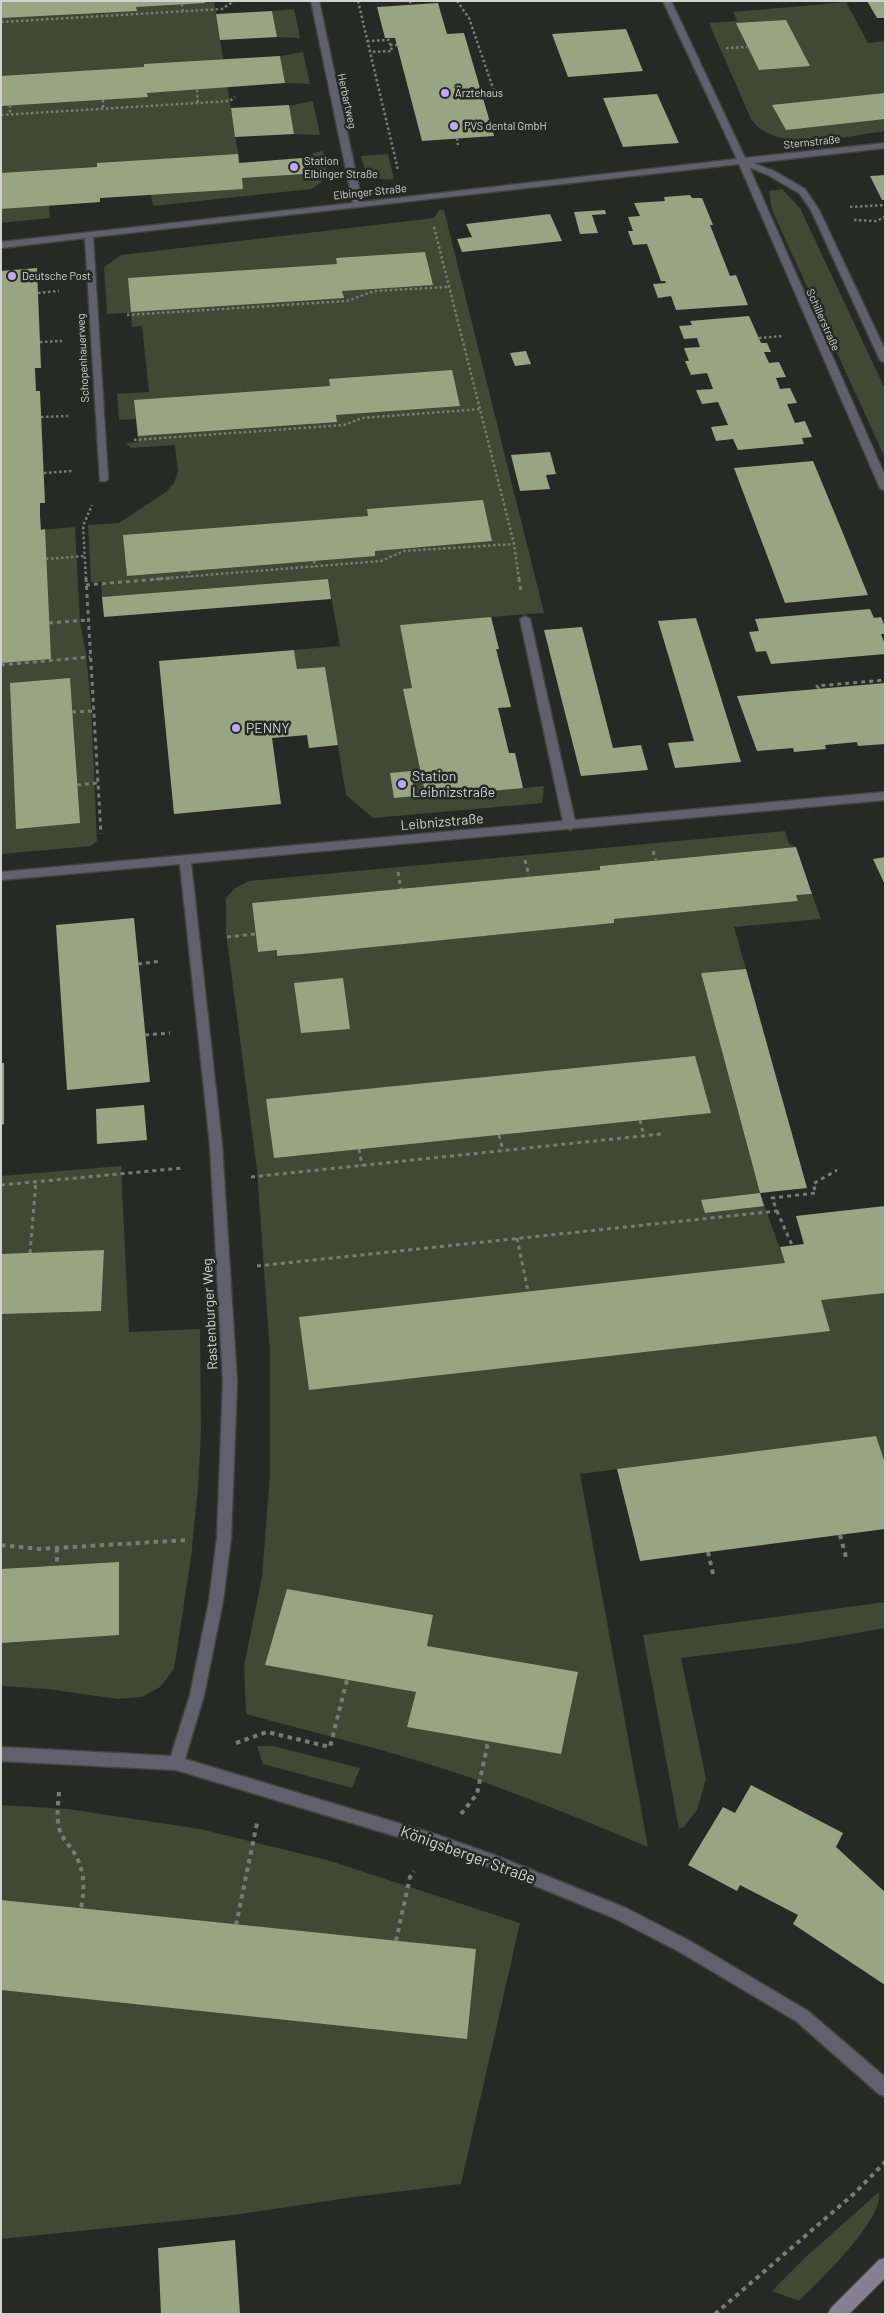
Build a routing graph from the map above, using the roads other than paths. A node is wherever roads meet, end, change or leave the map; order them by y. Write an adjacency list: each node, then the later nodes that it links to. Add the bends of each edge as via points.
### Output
1 (315, 1): 5 (street, Herbartweg)
2 (667, 1): 4 (street, Schillerstraße)
3 (885, 145): 4 (street, Sternstraße)
4 (742, 161): 5 (street, Elbinger Straße); 8 (street, via 802,191 815,210); 10 (street, Schillerstraße)
5 (358, 205): 6 (street, Elbinger Straße)
6 (89, 235): 7 (street, Elbinger Straße); 9 (street, Schopenhauerweg)
7 (1, 246)
8 (885, 360)
9 (103, 479)
10 (885, 488)
11 (525, 619): 13 (street)
12 (885, 796): 13 (street, Leibnizstraße)
13 (570, 826): 14 (street, Leibnizstraße)
14 (185, 860): 15 (street, Leibnizstraße); 17 (street, Rastenburger Weg, via 217,1165 230,1382 224,1538 216,1601 197,1695)
15 (1, 876)
16 (1, 1754): 17 (street, Königsberger Straße)
17 (176, 1763): 18 (street, Königsberger Straße, via 447,1845 502,1864 620,1914 684,1946 802,2016)
18 (885, 2088)
19 (885, 2266): 20 (main road)
20 (838, 2314)

